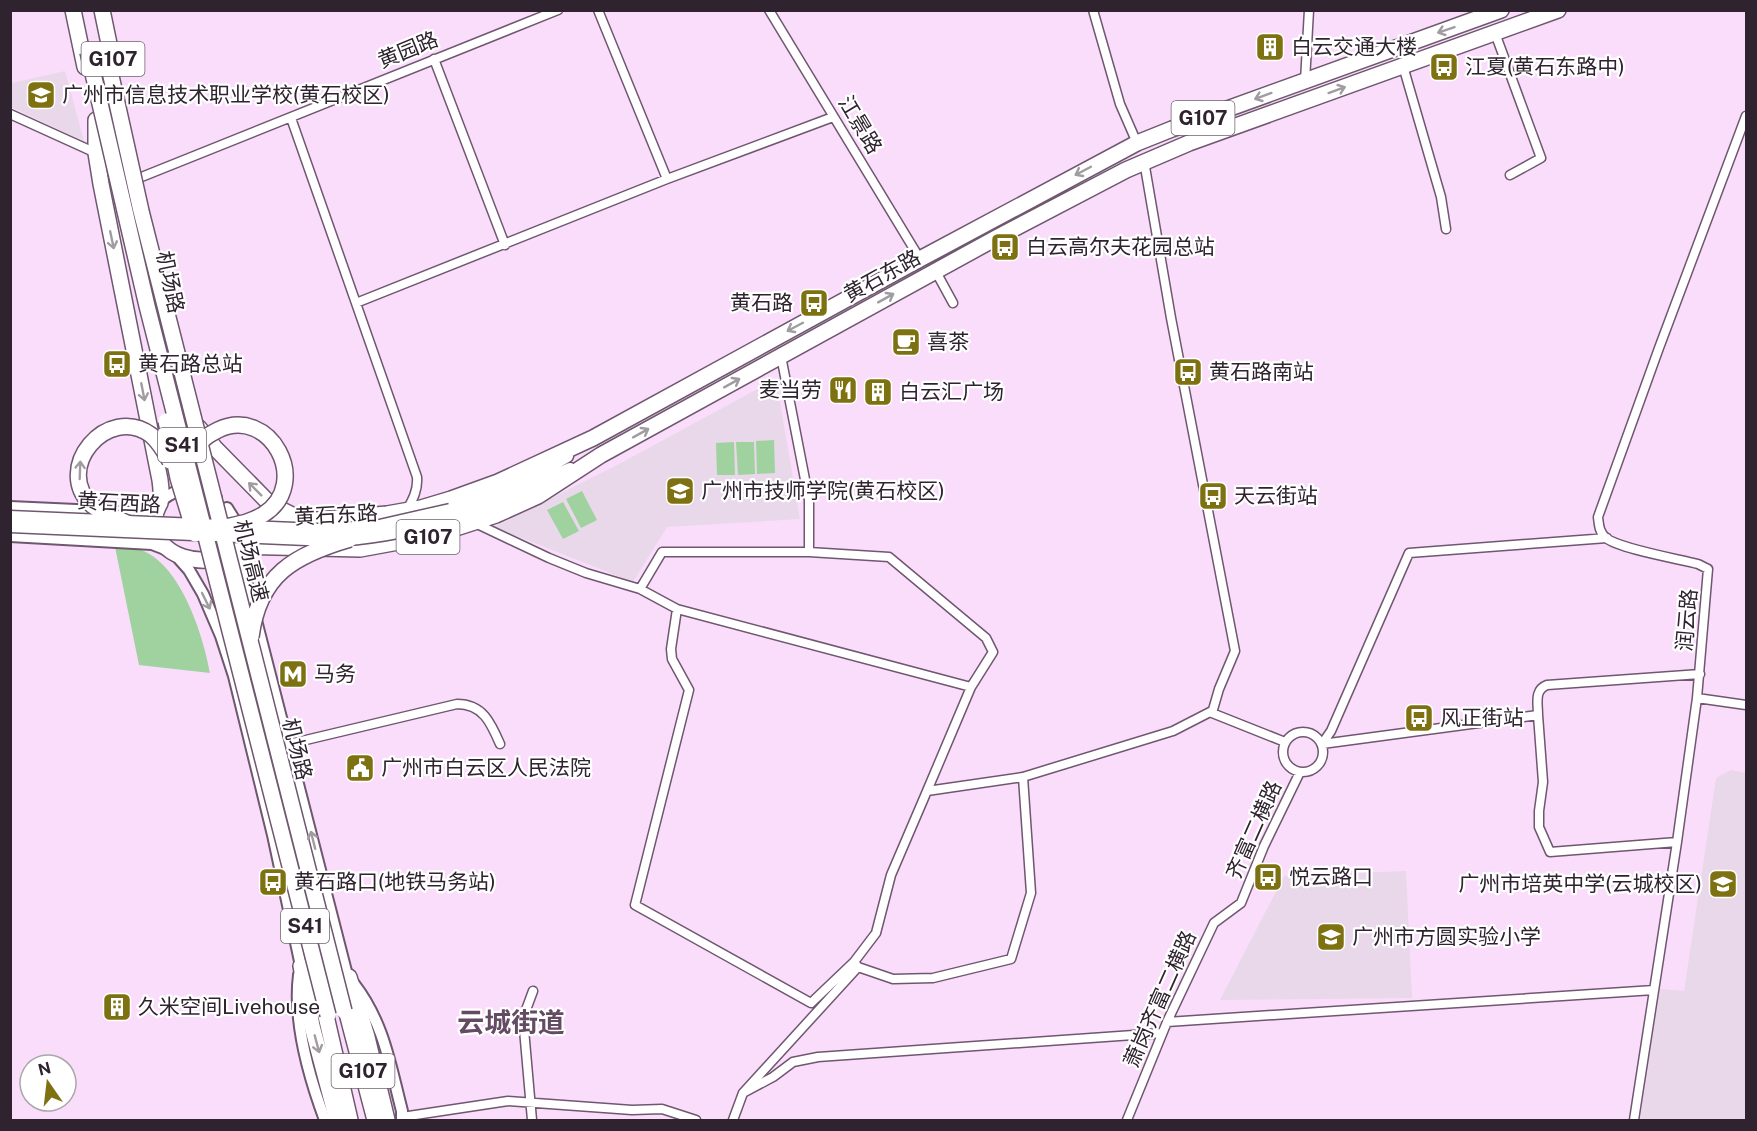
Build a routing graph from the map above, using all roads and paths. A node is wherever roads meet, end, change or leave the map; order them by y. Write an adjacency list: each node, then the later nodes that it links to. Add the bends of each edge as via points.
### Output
1 (73, 10): 21 (highway, 机场路 / G107)
2 (80, 10): 100 (highway, 机场高速 / S41, bridge, via 147,306)
3 (97, 10): 101 (highway, 机场高速 / S41, bridge, via 141,211)
4 (102, 10): 16 (highway, 机场路 / G107)
5 (558, 10): 13 (street, 黄园路)
6 (598, 10): 27 (street)
7 (769, 10): 19 (street, 江景路)
8 (1093, 10): 22 (street, via 1120,104)
9 (1309, 10): 15 (street)
10 (1501, 10): 15 (highway, 黄石东路 / G107, one-way to 15)
11 (1558, 10): 12 (highway, 黄石东路 / G107)
12 (1495, 33): 14 (highway, 黄石东路 / G107); 25 (street, via 1541,158)
13 (434, 59): 20 (street, 黄园路); 29 (street)
14 (1403, 66): 24 (highway, 黄石东路 / G107, one-way to 14); 28 (street, via 1441,197)
15 (1305, 81): 22 (highway, 黄石东路 / G107, one-way to 22)
16 (123, 108): 26 (highway, 机场路 / G107); 32 (highway, 机场路, via 120,138)
17 (10, 114): 23 (street)
18 (1746, 116): 56 (street, via 1598,517)
19 (833, 117): 27 (street); 30 (street, 江景路)
20 (291, 118): 26 (street, 黄园路); 33 (street)
21 (96, 120): 23 (highway, 机场路 / G107); 32 (highway, 机场路)
22 (1137, 143): 30 (highway, 黄石东路 / G107, one-way to 30)
23 (96, 153): 37 (highway, 机场路 / G107, one-way to 37)
24 (1144, 161): 31 (highway, 黄石东路 / G107); 73 (street, via 1235,651)
25 (1510, 175)
26 (139, 178): 36 (highway, 机场路 / G107)
27 (667, 179): 29 (street)
28 (1446, 229)
29 (505, 245): 33 (street)
30 (920, 259): 38 (highway, 黄石东路 / G107, one-way to 38)
31 (935, 270): 34 (street); 35 (highway, 黄石东路 / G107, one-way to 31)
32 (142, 282): 40 (highway, 机场路, bridge)
33 (356, 303): 45 (street, via 417,477 415,495)
34 (952, 303)
35 (781, 356): 39 (highway, 黄石东路 / G107, one-way to 35); 63 (street, via 809,500)
36 (193, 421): 37 (highway, via 183,433 171,437); 41 (main road); 50 (highway, G107, one-way to 36, via 270,504)
37 (151, 430): 42 (highway, 机场路 / G107)
38 (593, 438): 45 (highway, G107, via 482,489); 47 (main road, 黄石东路, via 530,478)
39 (601, 455): 47 (main road, 黄石东路, via 497,503); 52 (highway, G107, via 538,496)
40 (185, 475): 51 (highway, one-way to 40, bridge, via 99,510 83,492 80,460 94,439 118,428 145,432); 54 (highway, bridge, via 201,441 222,428 253,428 277,446 285,470 282,493 265,514); 66 (highway, 机场路, bridge); 82 (highway, 机场路, bridge)
41 (210, 494): 42 (main road, via 184,489); 44 (main road)
42 (160, 501): 46 (main road, via 147,512); 62 (highway, G107, via 155,514 156,530)
43 (10, 507): 46 (main road)
44 (227, 508): 49 (main road, via 244,518); 59 (main road, via 237,524)
45 (407, 510): 50 (highway, G107)
46 (104, 512): 58 (main road, via 106,527)
47 (451, 515): 54 (main road, 黄石东路, bridge, via 347,529); 57 (main road, 黄石东路, bridge, via 402,531)
48 (10, 517): 51 (main road, 黄石西路, bridge)
49 (266, 520): 50 (main road); 60 (highway, via 256,534)
50 (304, 521): 61 (highway, via 298,533)
51 (127, 522): 54 (main road, 黄石西路, bridge)
52 (474, 523): 61 (highway, G107, via 376,547); 64 (street, via 586,573)
53 (10, 526): 54 (main road, 黄石西路, bridge)
54 (225, 532): 57 (main road, 黄石东路, bridge, via 300,540)
55 (10, 536): 58 (main road)
56 (1606, 538): 68 (street, 润云路, via 1708,570); 78 (street, via 1410,553)
57 (350, 539): 66 (highway, bridge, via 298,558 278,576 257,609)
58 (102, 540): 62 (main road, via 152,544)
59 (237, 546): 60 (highway, G107); 62 (highway, via 231,555 209,561 184,558); 67 (main road)
60 (264, 547): 61 (highway, G107)
61 (308, 548)
62 (173, 552): 69 (main road, one-way to 69, via 203,594)
63 (809, 552): 64 (street, via 662,552); 70 (street, via 889,557 977,630 993,652)
64 (640, 589): 65 (street)
65 (677, 609): 70 (street); 86 (street, via 672,659 689,690 635,905 811,1003)
66 (250, 652): 82 (highway, 机场路, bridge)
67 (268, 664): 69 (main road, via 242,666); 76 (main road)
68 (1700, 674): 71 (street, 润云路); 74 (street, via 1547,685 1538,692)
69 (234, 676): 87 (main road)
70 (970, 687): 81 (street)
71 (1697, 698): 72 (street); 83 (street, 润云路)
72 (1746, 705)
73 (1212, 711): 75 (street); 80 (street, via 1173,731)
74 (1538, 715): 78 (street); 83 (street, via 1543,782 1539,826 1550,852)
75 (1285, 742): 78 (street, via 1302,731 1313,734); 79 (street, via 1285,760)
76 (289, 744): 77 (street, via 457,704 475,707 486,716); 88 (main road, one-way to 76)
77 (500, 744)
78 (1322, 744): 79 (street, via 1321,762 1312,770)
79 (1300, 772): 84 (street, 齐富二横路)
80 (1023, 777): 81 (street); 86 (street, via 1031,893 1011,959 933,978 893,979)
81 (927, 791): 86 (street, via 891,875 876,933)
82 (287, 818): 85 (highway, 机场路)
83 (1677, 842): 89 (street, 润云路)
84 (1241, 903): 93 (street, 萧岗齐富二横路, via 1214,923)
85 (318, 942): 88 (main road); 91 (highway, 机场路 / G107); 92 (highway, 机场路 / G107)
86 (856, 964): 95 (street)
87 (301, 966): 92 (main road); 98 (main road, via 297,1015); 99 (highway, one-way to 99)
88 (349, 978): 91 (main road); 97 (highway, via 376,1068)
89 (1654, 990): 93 (street); 106 (street, 润云路)
90 (533, 991): 96 (street, via 524,1018)
91 (350, 1021): 101 (highway, 机场路 / G107)
92 (326, 1022): 100 (highway, 机场路 / G107)
93 (1167, 1022): 94 (street, 萧岗齐富二横路)
94 (1162, 1033): 95 (street, via 818,1057 793,1062); 105 (street, 萧岗齐富二横路)
95 (743, 1093): 104 (street)
96 (531, 1103): 97 (street, via 508,1101); 102 (street); 103 (street, via 662,1109)
97 (397, 1119)
98 (325, 1120)
99 (337, 1120)
100 (352, 1120)
101 (373, 1120)
102 (532, 1120)
103 (696, 1120)
104 (733, 1120)
105 (1127, 1120)
106 (1634, 1120)

